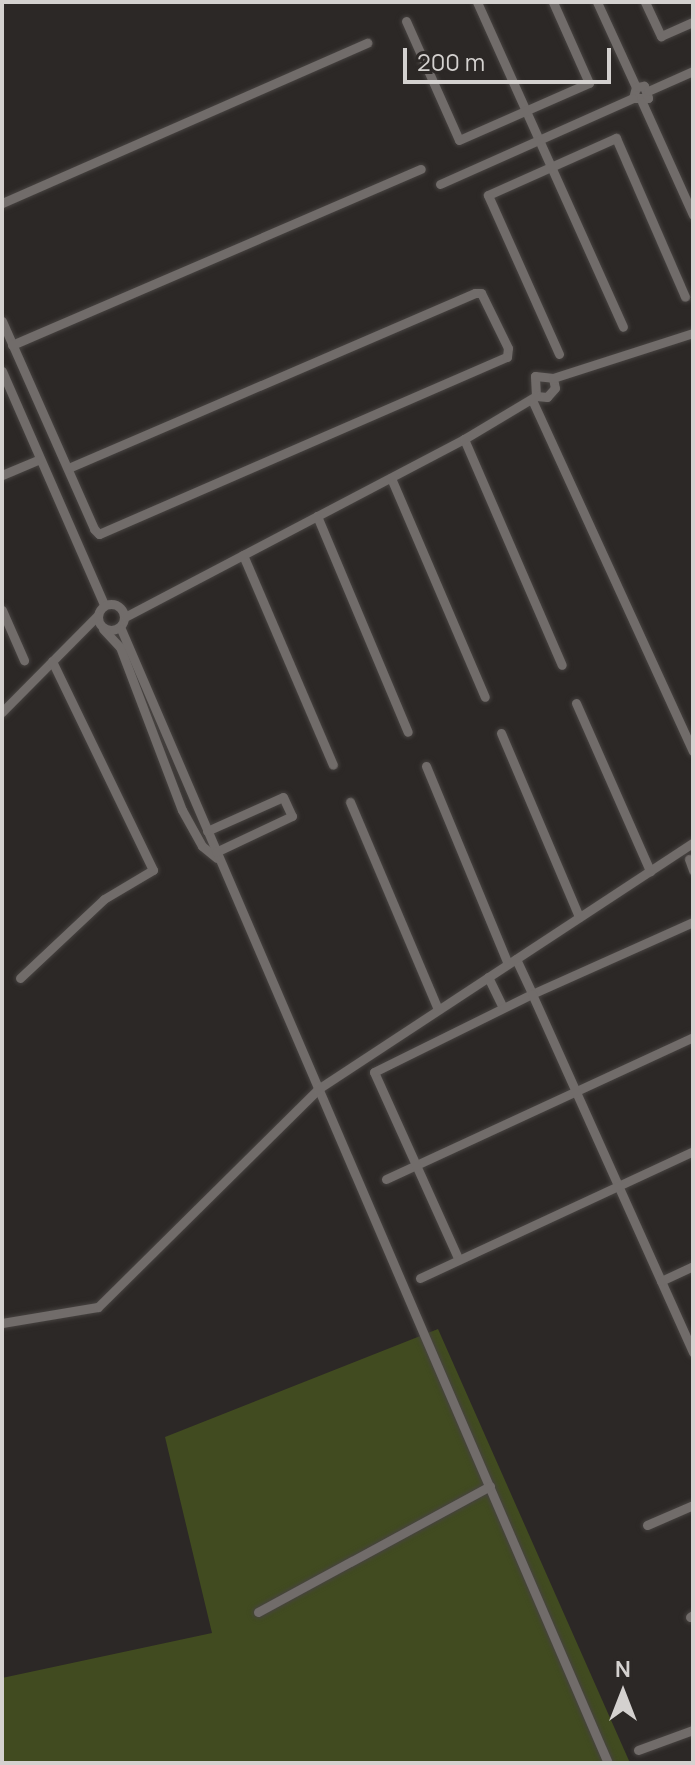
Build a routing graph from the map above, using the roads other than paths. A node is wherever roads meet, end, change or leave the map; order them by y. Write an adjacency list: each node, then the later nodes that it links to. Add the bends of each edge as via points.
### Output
1 (477, 2): 12 (street)
2 (553, 2): 12 (street, via 589,83)
3 (597, 2): 9 (street)
4 (645, 2): 6 (street, via 661,36)
5 (406, 21): 12 (street, via 459,140)
6 (693, 22)
7 (367, 43): 17 (street)
8 (693, 71): 10 (street)
9 (636, 87): 10 (street); 11 (street)
10 (648, 91): 11 (street)
11 (637, 100): 13 (street); 18 (street)
12 (526, 111): 13 (street)
13 (539, 140): 14 (street); 16 (street)
14 (551, 167): 19 (street, via 616,138); 21 (street); 24 (street, via 488,195)
15 (421, 169): 23 (street)
16 (440, 184)
17 (2, 203)
18 (693, 215)
19 (685, 297)
20 (2, 321): 23 (street)
21 (623, 327)
22 (693, 333): 26 (street)
23 (12, 345): 30 (street)
24 (559, 354)
25 (2, 371): 29 (street)
26 (553, 378): 27 (street, via 555,388 547,397); 27 (street, via 535,376)
27 (534, 399): 28 (street); 49 (street)
28 (464, 439): 32 (street); 43 (street)
29 (40, 459): 31 (street); 35 (street)
30 (68, 468): 30 (street, via 99,534 507,357 508,348 481,293 475,293)
31 (2, 475)
32 (391, 478): 33 (street); 44 (street)
33 (317, 516): 34 (street); 47 (street)
34 (243, 555): 38 (street); 50 (street)
35 (104, 605): 37 (street); 38 (street, via 115,605)
36 (2, 610): 41 (street)
37 (97, 616): 39 (street); 42 (street)
38 (125, 617): 40 (street)
39 (103, 629): 40 (street); 57 (street, via 120,647 182,810 202,846)
40 (121, 629): 54 (street)
41 (24, 660)
42 (52, 661): 46 (street); 65 (street, via 153,870 104,899)
43 (562, 665)
44 (485, 697)
45 (576, 703): 60 (street)
46 (2, 712)
47 (408, 732)
48 (501, 733): 61 (street)
49 (693, 751)
50 (333, 765)
51 (426, 766): 63 (street)
52 (350, 802): 68 (street)
53 (232, 820): 54 (street); 55 (street); 55 (street, via 283,797 292,816)
54 (207, 831): 57 (street)
55 (241, 840): 57 (street)
56 (693, 843): 60 (street)
57 (218, 856): 70 (street)
58 (689, 859): 59 (street)
59 (693, 870)
60 (650, 871): 61 (street)
61 (579, 917): 63 (street)
62 (693, 922): 66 (street)
63 (512, 961): 64 (street); 66 (street)
64 (488, 977): 67 (street); 68 (street)
65 (20, 978)
66 (532, 994): 67 (street); 71 (street)
67 (503, 1008): 73 (street, via 374,1072)
68 (438, 1009): 70 (street)
69 (693, 1037): 71 (street)
70 (318, 1089): 80 (street, via 98,1307); 82 (street)
71 (575, 1092): 73 (street); 75 (street)
72 (693, 1151): 75 (street)
73 (416, 1165): 74 (street); 76 (street)
74 (386, 1179)
75 (618, 1186): 76 (street); 79 (street)
76 (458, 1258): 78 (street)
77 (693, 1266): 79 (street)
78 (420, 1278)
79 (661, 1281): 81 (street)
80 (2, 1323)
81 (693, 1352)
82 (490, 1486): 85 (street); 88 (street)
83 (693, 1505): 84 (street)
84 (647, 1525)
85 (258, 1612)
86 (693, 1730): 87 (street)
87 (638, 1750)
88 (608, 1763)

